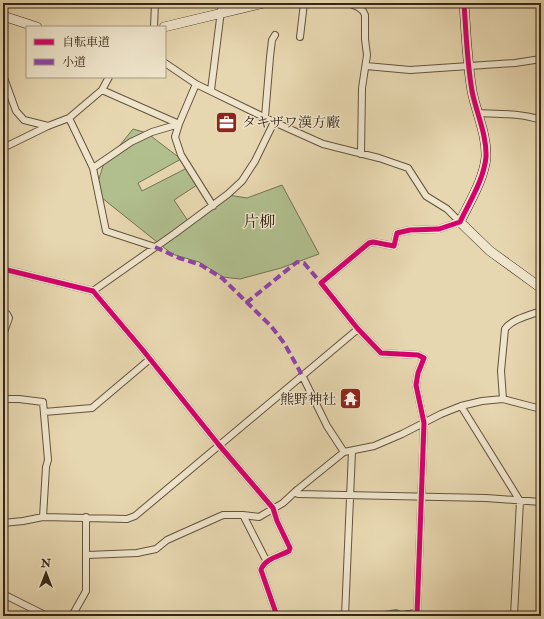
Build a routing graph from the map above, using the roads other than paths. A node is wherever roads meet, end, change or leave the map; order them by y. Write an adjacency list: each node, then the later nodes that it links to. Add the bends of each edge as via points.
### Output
1 (154, 3): 10 (street)
2 (222, 3): 7 (street)
3 (264, 3): 7 (street)
4 (304, 3): 13 (street)
5 (348, 3): 16 (street, via 358,7 365,15)
6 (464, 3): 17 (street)
7 (221, 13): 11 (street); 22 (street)
8 (4, 19): 9 (street)
9 (34, 26)
10 (154, 26)
11 (166, 27)
12 (275, 35): 24 (street, via 272,40)
13 (300, 37)
14 (541, 59): 17 (street)
15 (166, 64): 20 (street)
16 (366, 66): 17 (street, via 410,70); 31 (street, via 362,88)
17 (469, 66): 23 (street)
18 (3, 75): 29 (street, via 16,111 24,120)
19 (108, 78): 21 (street)
20 (196, 84): 22 (street); 28 (street)
21 (102, 90): 25 (street); 28 (street)
22 (211, 90): 24 (street)
23 (477, 114): 26 (street, via 529,116); 34 (street, via 485,145 485,162 480,180)
24 (264, 117): 27 (street)
25 (69, 118): 29 (street); 32 (street)
26 (541, 120)
27 (274, 122): 31 (street, via 323,144); 33 (street, via 242,181)
28 (179, 124): 32 (street, via 131,142); 33 (street, via 175,137 181,155)
29 (48, 126): 30 (street)
30 (3, 148)
31 (360, 154): 34 (street, via 408,168 426,196 447,209)
32 (93, 168): 35 (street, via 106,231)
33 (213, 206): 35 (street)
34 (460, 222): 37 (street, via 490,251); 41 (street, via 439,229 398,233 394,246 369,243 321,282)
35 (155, 247): 38 (street)
36 (3, 269): 38 (street)
37 (541, 288)
38 (93, 291): 43 (street)
39 (541, 311): 46 (street, via 519,320 506,329 501,371)
40 (3, 312): 42 (street, via 9,318)
41 (358, 329): 44 (street); 50 (street, via 381,353 418,355 424,358 416,385)
42 (3, 335)
43 (150, 359): 49 (street, via 92,408); 51 (street)
44 (302, 375): 51 (street); 53 (street, via 327,426)
45 (3, 399): 49 (street, via 44,402)
46 (503, 399): 47 (street); 48 (street)
47 (461, 406): 50 (street); 57 (street)
48 (541, 409)
49 (44, 412): 61 (street, via 48,460)
50 (424, 423): 52 (street, via 374,446); 56 (street)
51 (219, 445): 59 (street); 62 (street, via 135,516)
52 (352, 451): 53 (street); 55 (street)
53 (344, 452): 54 (street)
54 (297, 490): 55 (street, via 298,494); 59 (street)
55 (350, 494): 56 (street); 71 (street)
56 (421, 497): 57 (street); 67 (street)
57 (520, 501): 58 (street); 73 (street)
58 (541, 502)
59 (273, 508): 60 (street, via 260,517); 65 (street, via 290,548 289,552)
60 (243, 515): 64 (street, via 223,515 150,550); 65 (street)
61 (43, 517): 62 (street); 63 (street)
62 (86, 517): 64 (street)
63 (3, 523)
64 (87, 555): 69 (street, via 86,591)
65 (267, 562): 70 (street, via 261,570)
66 (3, 594): 68 (street)
67 (418, 615): 72 (street)
68 (47, 616)
69 (72, 616)
70 (277, 616)
71 (345, 616)
72 (394, 616)
73 (514, 616)

